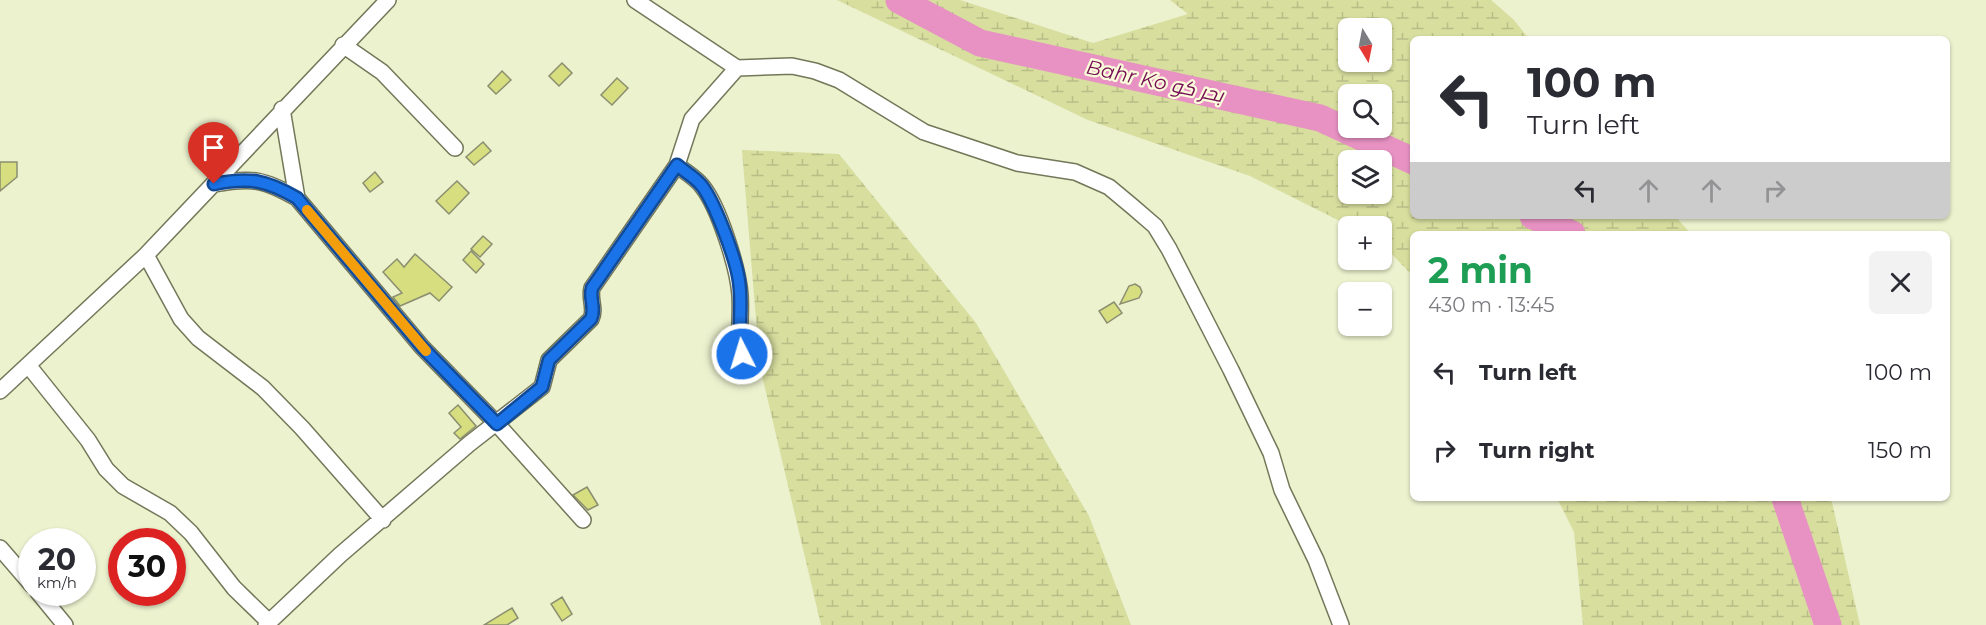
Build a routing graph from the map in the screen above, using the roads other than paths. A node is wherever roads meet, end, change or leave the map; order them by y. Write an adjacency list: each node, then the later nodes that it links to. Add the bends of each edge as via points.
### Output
1 (388, 0): 3 (street)
2 (636, 0): 4 (street)
3 (343, 45): 5 (street); 6 (street, via 382,72)
4 (737, 68): 7 (street, via 692,119); 22 (street, via 792,66 815,71 924,132 1017,163 1075,172 1109,187 1155,226 1251,410)
5 (282, 109): 8 (street); 9 (street)
6 (455, 148)
7 (677, 165): 12 (street, via 707,193 732,255 739,280 738,336); 14 (street, via 592,288 591,319 549,360 542,387)
8 (214, 184): 9 (street, via 245,178 274,185); 10 (street)
9 (297, 198): 14 (street, via 422,347)
10 (146, 255): 11 (street); 15 (street, via 181,319 198,338 263,388)
11 (28, 365): 13 (street); 20 (street, via 82,432 106,470 123,486 170,513)
12 (752, 371)
13 (0, 391)
14 (497, 424): 15 (street); 16 (street)
15 (383, 520): 20 (street)
16 (583, 520)
17 (0, 548): 18 (street)
18 (18, 569)
19 (49, 606): 21 (street)
20 (268, 624)
21 (65, 625)
22 (1341, 625)

